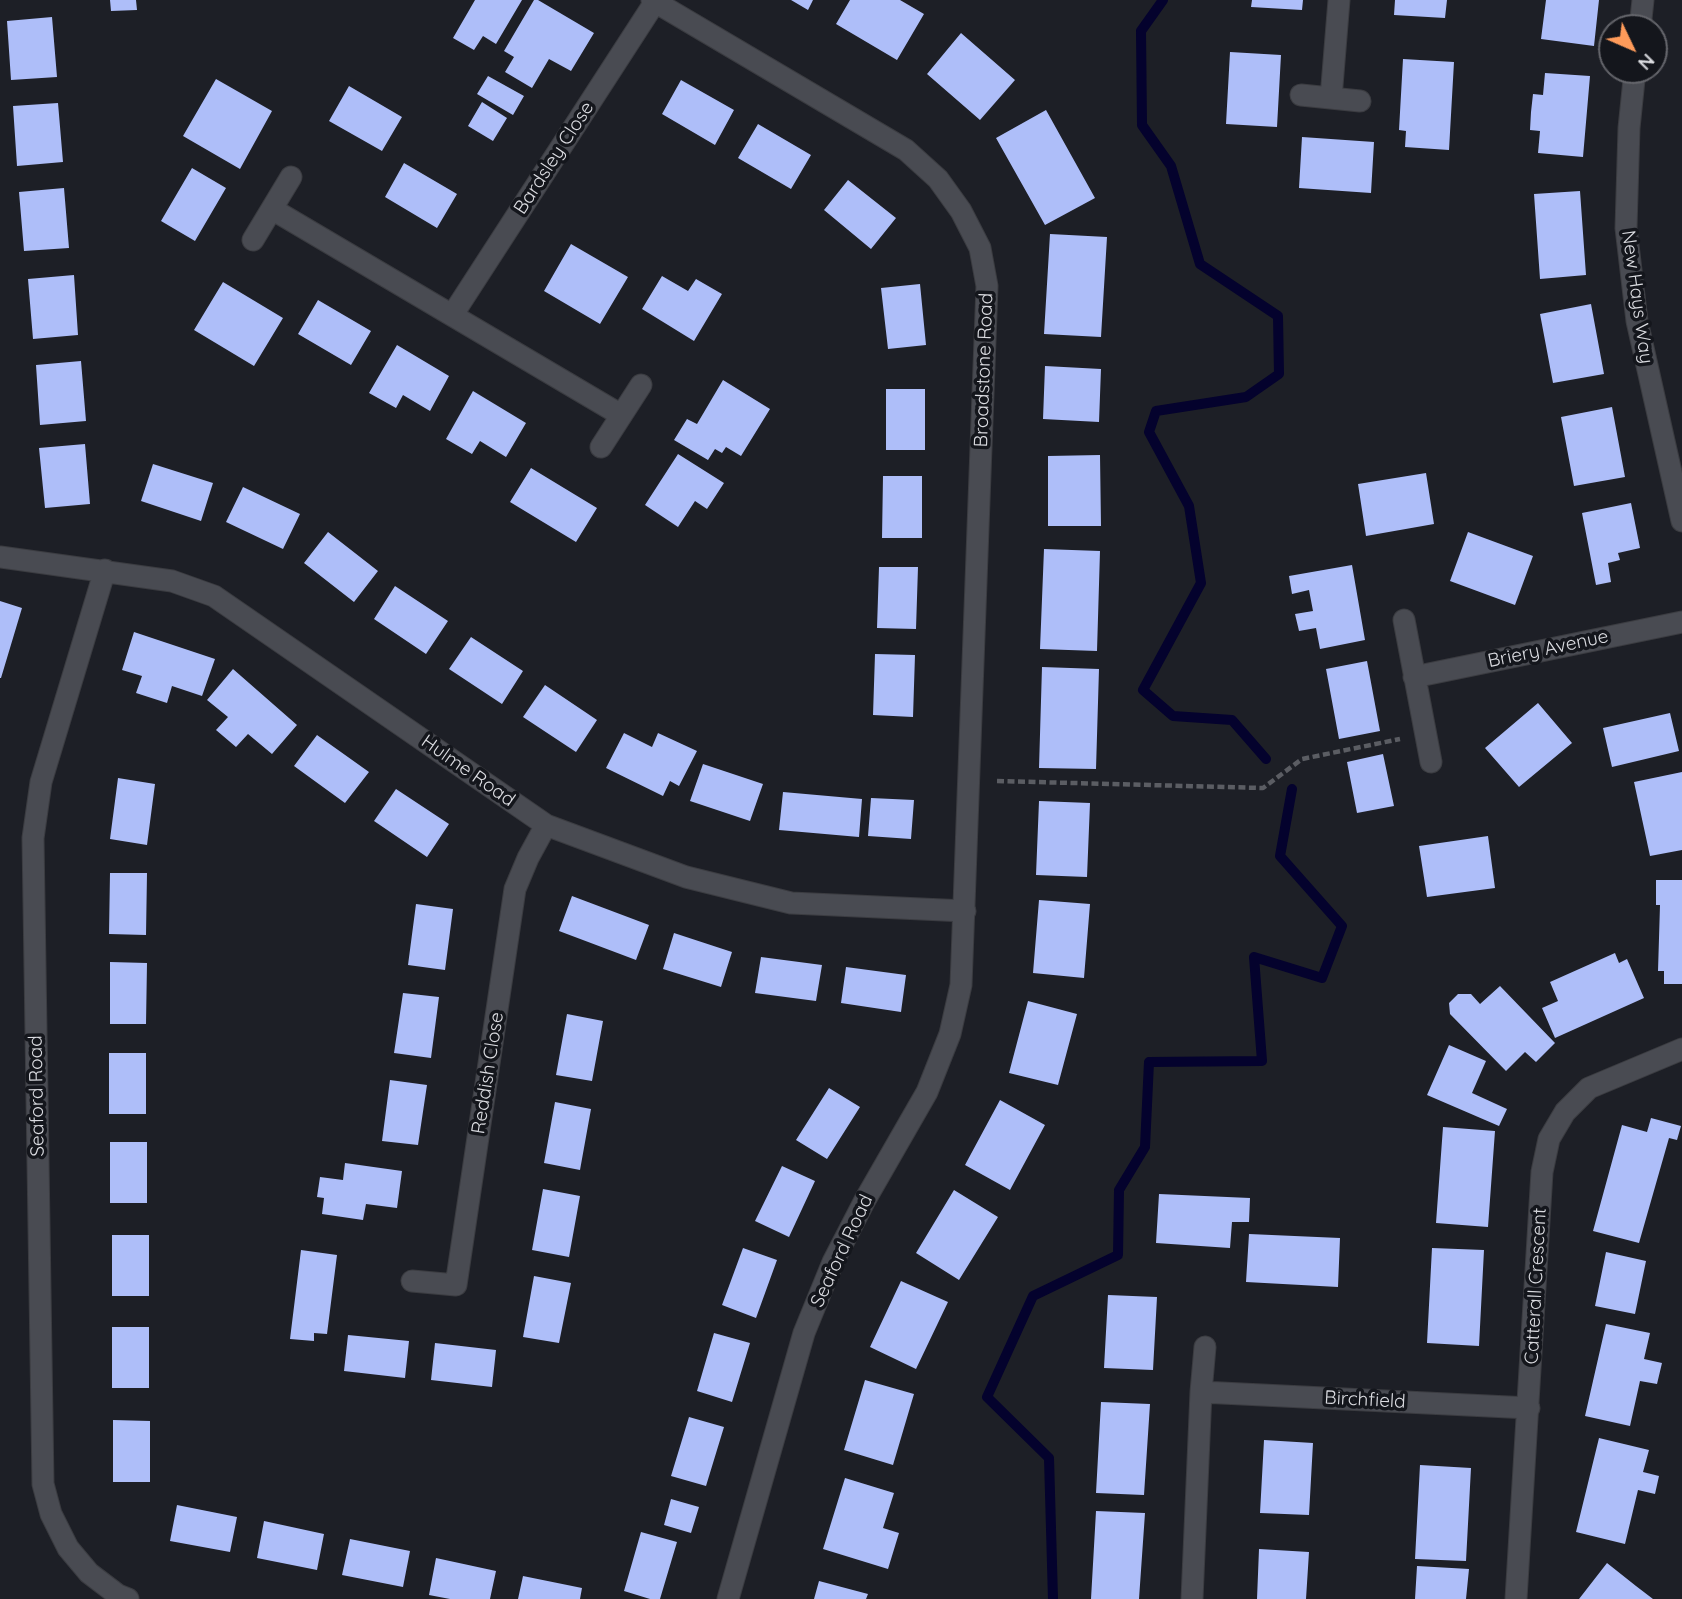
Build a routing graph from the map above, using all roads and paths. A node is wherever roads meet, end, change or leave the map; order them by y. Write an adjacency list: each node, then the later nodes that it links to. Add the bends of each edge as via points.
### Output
1 (1339, 0): 5 (street)
2 (654, 1): 10 (street, Bardsley Close); 22 (street, Broadstone Road, via 906,150 938,179 980,248 987,286)
3 (1634, 84): 14 (street, New Hays Way, via 1626,228 1637,321)
4 (1301, 95): 5 (street)
5 (1331, 99): 6 (street)
6 (1360, 101)
7 (291, 177): 8 (street)
8 (272, 209): 9 (street); 10 (street)
9 (253, 240)
10 (453, 314): 12 (street)
11 (641, 385): 12 (street)
12 (621, 415): 13 (street)
13 (600, 447)
14 (1682, 520)
15 (0, 557): 16 (street, Hulme Road)
16 (105, 570): 23 (street, Hulme Road, via 172,581 214,596); 30 (street, Seaford Road, via 41,782 33,838 43,1484 68,1548 89,1573)
17 (1404, 621): 19 (street)
18 (1682, 622): 19 (street, Briery Avenue)
19 (1414, 677): 20 (street)
20 (1425, 735): 21 (street); 22 (path, via 1302,759 1264,788)
21 (1431, 762)
22 (970, 780): 24 (street, Broadstone Road)
23 (546, 825): 24 (street, Hulme Road, via 686,877 791,903); 26 (street, Reddish Close, via 515,888 456,1285)
24 (965, 911): 31 (street, Seaford Road, via 961,985 950,1034 927,1092 833,1262 804,1333)
25 (1682, 1049): 29 (street, Catterall Crescent, via 1590,1088 1565,1112 1549,1139 1542,1172)
26 (412, 1282)
27 (1205, 1347): 28 (street)
28 (1200, 1392): 29 (street, Birchfield); 32 (street)
29 (1529, 1408): 33 (street, Catterall Crescent)
30 (128, 1599)
31 (728, 1599)
32 (1192, 1599)
33 (1516, 1599)

